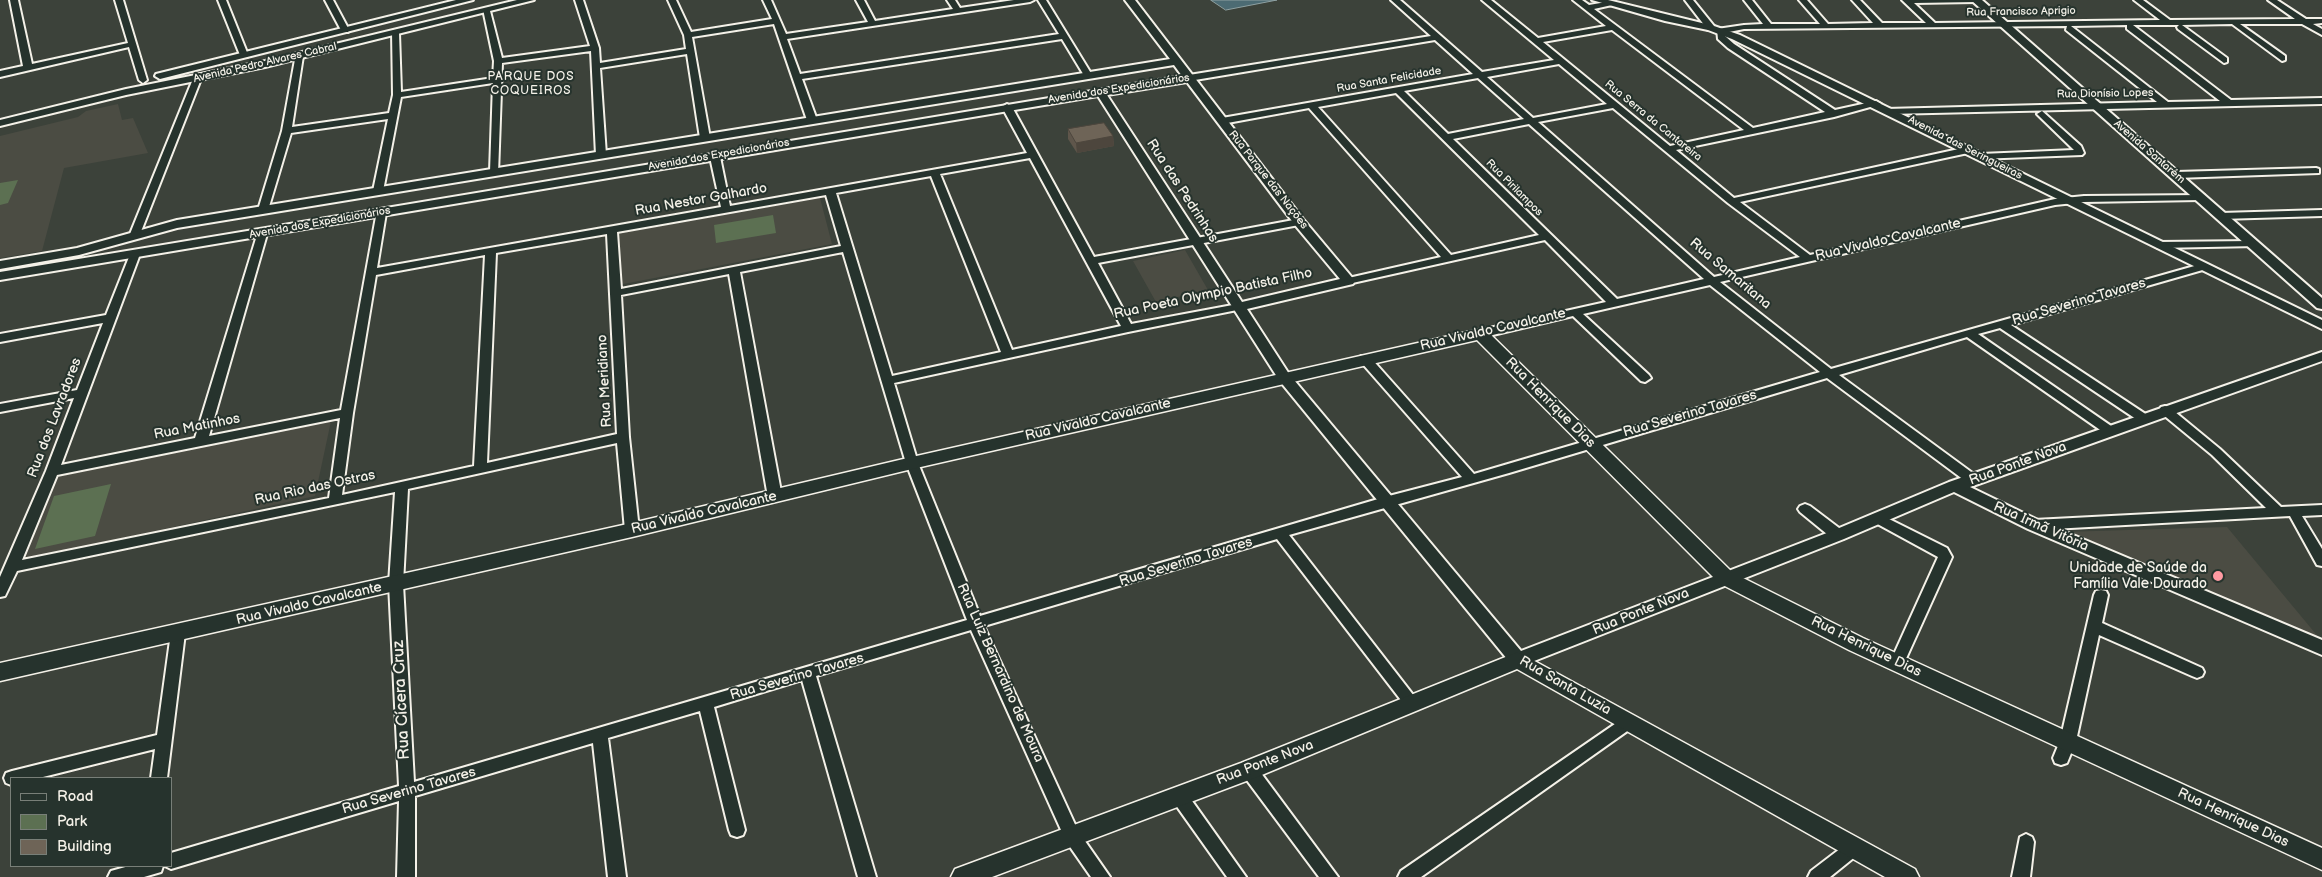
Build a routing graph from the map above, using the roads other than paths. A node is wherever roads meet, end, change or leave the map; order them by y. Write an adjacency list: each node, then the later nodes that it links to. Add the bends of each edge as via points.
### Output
1 (14, 0): 68 (street)
2 (119, 0): 56 (street)
3 (222, 0): 60 (street)
4 (329, 0): 46 (street)
5 (468, 0): 46 (street, Avenida Pedro Alvares Cabral)
6 (529, 0): 29 (street, Avenida Pedro Alvares Cabral)
7 (579, 0): 57 (street)
8 (672, 0): 50 (street)
9 (767, 0): 31 (street)
10 (860, 0): 35 (street)
11 (951, 0): 30 (street)
12 (1030, 0): 30 (street)
13 (1042, 0): 51 (street)
14 (1130, 0): 65 (street, Rua Parque das Nações)
15 (1395, 0): 54 (street, Rua Samaritana)
16 (1486, 0): 55 (street, Rua Serra da Cantareira)
17 (1577, 0): 28 (street)
18 (1597, 0): 27 (street, Avenida das Seringueiras)
19 (1690, 0): 47 (street)
20 (1748, 0): 42 (street)
21 (1803, 0): 39 (street)
22 (1856, 0): 37 (street)
23 (1907, 0): 24 (street); 36 (street)
24 (1976, 0): 40 (street, Avenida Santarém)
25 (2138, 0): 32 (street)
26 (2272, 0): 33 (street)
27 (1609, 3): 28 (street); 47 (street, Avenida das Seringueiras)
28 (1588, 8): 41 (street)
29 (486, 11): 48 (street, Avenida Pedro Alvares Cabral); 64 (street)
30 (958, 11): 35 (street)
31 (777, 21): 50 (street); 53 (street)
32 (2167, 22): 33 (street, Rua Francisco Aprigio); 40 (street, Rua Francisco Aprigio)
33 (2305, 22): 34 (street, Rua Francisco Aprigio); 38 (street, Rua Francisco Aprigio); 49 (street)
34 (2322, 22)
35 (873, 24): 53 (street)
36 (1932, 24): 37 (street, Rua Francisco Aprigio); 40 (street, Rua Francisco Aprigio)
37 (1879, 25): 39 (street, Rua Francisco Aprigio)
38 (2236, 25): 44 (street, Rua Francisco Aprigio); 62 (street)
39 (1826, 26): 42 (street, Rua Francisco Aprigio)
40 (2005, 26): 45 (street, Rua Francisco Aprigio); 47 (street, Rua Francisco Aprigio); 90 (street, Avenida Santarém)
41 (1614, 27): 55 (street); 104 (street)
42 (1769, 27): 47 (street, Rua Francisco Aprigio)
43 (2130, 27): 44 (street, Rua Francisco Aprigio); 45 (street, Rua Francisco Aprigio); 82 (street)
44 (2181, 27): 63 (street)
45 (2069, 28): 84 (street)
46 (345, 30): 52 (street, Avenida Pedro Alvares Cabral)
47 (1720, 31): 83 (street, Avenida das Seringueiras); 93 (street, via 1731,46)
48 (395, 33): 58 (street, Avenida Pedro Alvares Cabral); 79 (street)
49 (2322, 33)
50 (688, 35): 59 (street)
51 (1063, 36): 71 (street); 72 (street)
52 (317, 37): 58 (street); 60 (street, Avenida Pedro Alvares Cabral)
53 (782, 37): 72 (street)
54 (1439, 37): 70 (street, Rua Samaritana); 73 (street, Avenida dos Expedicionários)
55 (1537, 41): 66 (street, Rua Serra da Cantareira)
56 (133, 44): 68 (street); 75 (street)
57 (595, 48): 64 (street); 67 (street)
58 (328, 49): 61 (street, Avenida Pedro Alvares Cabral)
59 (692, 51): 67 (street); 106 (street)
60 (244, 55): 75 (street, Avenida Pedro Alvares Cabral)
61 (299, 56): 74 (street, Avenida Pedro Alvares Cabral); 103 (street)
62 (2282, 58)
63 (2224, 60)
64 (498, 61): 76 (street)
65 (1177, 61): 71 (street, Avenida dos Expedicionários); 73 (street, Rua Parque das Nações)
66 (1560, 61): 70 (street, Rua Santa Felicidade); 86 (street, Rua Serra da Cantareira)
67 (595, 66): 110 (street)
68 (28, 68): 69 (street)
69 (0, 74)
70 (1481, 74): 77 (street, Rua Santa Felicidade); 101 (street, Rua Samaritana)
71 (1088, 75): 80 (street, Avenida dos Expedicionários)
72 (797, 77): 98 (street)
73 (1189, 78): 78 (street, Avenida dos Expedicionários); 100 (street, Rua Parque das Nações)
74 (197, 79): 99 (street, Avenida Pedro Alvares Cabral); 132 (street)
75 (143, 80): 99 (street, Avenida Pedro Alvares Cabral, via 107,93)
76 (497, 80): 79 (street); 115 (street)
77 (1398, 90): 85 (street, Rua Santa Felicidade); 105 (street, Rua Pirilampos)
78 (1100, 92): 87 (street, Avenida dos Expedicionários); 135 (street, Rua das Pedrinhas)
79 (397, 95): 96 (street)
80 (957, 97): 92 (street); 98 (street, Avenida dos Expedicionários)
81 (2322, 102): 82 (street, Rua Dionísio Lopes)
82 (2229, 103): 84 (street, Rua Dionísio Lopes)
83 (1876, 104): 91 (street, Avenida das Seringueiras); 93 (street)
84 (2165, 104): 90 (street, Rua Dionísio Lopes)
85 (1311, 105): 100 (street, Rua Santa Felicidade); 142 (street)
86 (1614, 105): 101 (street); 108 (street, Rua Serra da Cantareira)
87 (1007, 107): 92 (street, Avenida dos Expedicionários); 111 (street)
88 (2006, 108): 90 (street, Rua Dionísio Lopes); 91 (street, Rua Dionísio Lopes); 94 (street)
89 (2322, 108): 90 (street, Rua Dionísio Lopes)
90 (2100, 109): 95 (street, Rua Dionísio Lopes); 117 (street, Avenida Santarém)
91 (1889, 111): 97 (street, Avenida das Seringueiras)
92 (967, 114): 107 (street, Avenida dos Expedicionários)
93 (1834, 114): 104 (street)
94 (2014, 114): 95 (street, Rua Dionísio Lopes); 97 (street, Rua Dionísio Lopes)
95 (2042, 114): 113 (street, via 2078,148 2078,153)
96 (393, 115): 103 (street); 119 (street)
97 (1903, 117): 109 (street, Avenida das Seringueiras)
98 (812, 120): 102 (street, Avenida dos Expedicionários)
99 (0, 121)
100 (1222, 121): 130 (street, Rua Parque das Nações)
101 (1531, 121): 105 (street); 149 (street, Rua Samaritana)
102 (754, 130): 106 (street, Avenida dos Expedicionários); 107 (street)
103 (287, 131): 125 (street)
104 (1753, 132): 108 (street)
105 (1446, 137): 134 (street, Rua Pirilampos)
106 (705, 138): 110 (street, Avenida dos Expedicionários)
107 (759, 148): 112 (street, Avenida dos Expedicionários)
108 (1669, 149): 123 (street, Rua Serra da Cantareira)
109 (1968, 150): 113 (street, Avenida das Seringueiras); 123 (street)
110 (601, 155): 115 (street, Avenida dos Expedicionários)
111 (1034, 155): 116 (street, Rua Nestor Galhardo); 143 (street)
112 (715, 156): 124 (street, Avenida dos Expedicionários); 126 (street)
113 (1981, 157): 122 (street, Avenida das Seringueiras)
114 (2316, 171): 117 (street)
115 (495, 172): 118 (street, Avenida dos Expedicionários)
116 (935, 173): 120 (street, Rua Nestor Galhardo); 163 (street)
117 (2176, 175): 121 (street, Avenida Santarém)
118 (434, 182): 119 (street, Avenida dos Expedicionários); 124 (street)
119 (378, 191): 125 (street, Avenida dos Expedicionários)
120 (830, 191): 126 (street, Rua Nestor Galhardo); 138 (street, Rua Luiz Bernardino de Moura)
121 (2200, 197): 122 (street, Rua Vivaldo Cavalcante); 129 (street, Avenida Santarém)
122 (2069, 200): 137 (street, Avenida das Seringueiras); 141 (street, Rua Vivaldo Cavalcante)
123 (1732, 201): 141 (street, Rua Serra da Cantareira)
124 (436, 204): 127 (street, Avenida dos Expedicionários)
125 (263, 210): 132 (street, Avenida dos Expedicionários)
126 (726, 210): 131 (street, Rua Nestor Galhardo)
127 (381, 213): 133 (street, Avenida dos Expedicionários); 147 (street)
128 (2322, 213): 129 (street)
129 (2221, 216): 136 (street, Avenida Santarém)
130 (1300, 222): 135 (street); 150 (street, Rua Parque das Nações)
131 (612, 229): 139 (street, Rua Nestor Galhardo); 151 (street, Rua Meridiano)
132 (136, 234): 144 (street, Avenida dos Expedicionários, via 79,252)
133 (262, 234): 140 (street, Avenida dos Expedicionários); 177 (street)
134 (1546, 237): 142 (street, Rua Poeta Olympio Batista Filho); 152 (street, Rua Pirilampos)
135 (1197, 241): 143 (street); 154 (street, Rua das Pedrinhas)
136 (2253, 244): 137 (street); 153 (street, Avenida Santarém)
137 (2158, 245): 145 (street, Avenida das Seringueiras)
138 (848, 248): 146 (street); 169 (street, Rua Luiz Bernardino de Moura)
139 (491, 251): 147 (street, Rua Nestor Galhardo); 180 (street)
140 (135, 254): 148 (street, Avenida dos Expedicionários); 156 (street, Rua dos Lavradores)
141 (1807, 258): 149 (street, Rua Vivaldo Cavalcante)
142 (1449, 259): 150 (street, Rua Poeta Olympio Batista Filho)
143 (1090, 261): 159 (street)
144 (0, 265)
145 (2202, 267): 157 (street, Rua Severino Tavares); 158 (street, Avenida das Seringueiras)
146 (734, 270): 151 (street); 186 (street)
147 (373, 272): 173 (street)
148 (0, 276)
149 (1711, 280): 152 (street, Rua Vivaldo Cavalcante); 166 (street, Rua Samaritana)
150 (1348, 282): 154 (street, Rua Poeta Olympio Batista Filho)
151 (615, 293): 176 (street, Rua Meridiano)
152 (1613, 302): 155 (street, Rua Vivaldo Cavalcante)
153 (2322, 305)
154 (1238, 307): 159 (street, Rua Poeta Olympio Batista Filho); 167 (street, Rua das Pedrinhas)
155 (1574, 311): 160 (street, Rua Vivaldo Cavalcante); 168 (street)
156 (110, 318): 162 (street); 170 (street, Rua dos Lavradores)
157 (2002, 324): 161 (street, Rua Severino Tavares); 174 (street)
158 (2322, 326)
159 (1128, 328): 163 (street, Rua Poeta Olympio Batista Filho)
160 (1480, 334): 165 (main road, Rua Vivaldo Cavalcante); 178 (main road, Rua Henrique Dias)
161 (1970, 334): 166 (street, Rua Severino Tavares); 175 (street)
162 (0, 338)
163 (1008, 355): 169 (street, Rua Poeta Olympio Batista Filho)
164 (2322, 356): 172 (street, Rua Ponte Nova)
165 (1365, 358): 167 (main road, Rua Vivaldo Cavalcante); 182 (street)
166 (1830, 374): 178 (street, Rua Severino Tavares); 183 (street, Rua Samaritana)
167 (1284, 377): 179 (main road, Rua Vivaldo Cavalcante); 188 (street, Rua Santa Luzia)
168 (1645, 378)
169 (887, 381): 179 (street, Rua Luiz Bernardino de Moura)
170 (80, 393): 171 (street); 181 (street, Rua dos Lavradores)
171 (0, 408)
172 (2165, 410): 174 (street, Rua Ponte Nova); 192 (street, via 2216,452)
173 (348, 413): 177 (street, Rua Matinhos); 187 (street)
174 (2143, 418): 175 (street, Rua Ponte Nova)
175 (2110, 431): 183 (street, Rua Ponte Nova)
176 (623, 438): 180 (street, Rua Rio das Ostras); 195 (street, Rua Meridiano)
177 (201, 441): 181 (street, Rua Matinhos)
178 (1590, 443): 182 (street, Rua Severino Tavares); 200 (main road, Rua Henrique Dias)
179 (912, 463): 186 (main road, Rua Vivaldo Cavalcante); 204 (street, Rua Luiz Bernardino de Moura)
180 (480, 469): 184 (street, Rua Rio das Ostras)
181 (52, 471): 199 (street, Rua dos Lavradores)
182 (1471, 479): 188 (street, Rua Severino Tavares)
183 (1973, 480): 185 (street, Rua Ponte Nova)
184 (402, 486): 187 (street, Rua Rio das Ostras); 201 (street, Rua Cícera Cruz)
185 (1955, 486): 193 (street, Rua Ponte Nova); 194 (street, Rua Irmã Vitória)
186 (775, 497): 195 (main road, Rua Vivaldo Cavalcante)
187 (335, 501): 199 (street, Rua Rio das Ostras)
188 (1385, 502): 196 (street, Rua Severino Tavares); 208 (street, Rua Santa Luzia)
189 (1805, 509): 197 (street)
190 (2322, 510): 191 (street)
191 (2293, 511): 192 (street); 198 (street)
192 (2278, 512): 194 (street)
193 (1877, 518): 197 (street, Rua Ponte Nova); 209 (street, via 1942,552 1945,557)
194 (2034, 525): 207 (street, Rua Irmã Vitória)
195 (632, 530): 201 (main road, Rua Vivaldo Cavalcante)
196 (1281, 534): 204 (street, Rua Severino Tavares); 214 (street)
197 (1838, 535): 200 (street, Rua Ponte Nova)
198 (2322, 561)
199 (12, 567): 202 (street, Rua dos Lavradores)
200 (1726, 578): 208 (street, Rua Ponte Nova); 209 (main road, Rua Henrique Dias)
201 (396, 584): 206 (main road, Rua Vivaldo Cavalcante); 222 (street, Rua Cícera Cruz)
202 (0, 592)
203 (2101, 594): 205 (street)
204 (976, 624): 212 (street, Rua Severino Tavares); 225 (street, Rua Luiz Bernardino de Moura)
205 (2094, 626): 211 (street); 218 (street)
206 (178, 633): 210 (main road, Rua Vivaldo Cavalcante); 217 (street)
207 (2322, 648)
208 (1518, 660): 214 (main road, Rua Ponte Nova); 215 (main road, Rua Santa Luzia)
209 (1897, 663): 218 (main road, Rua Henrique Dias)
210 (0, 672)
211 (2197, 672)
212 (808, 674): 213 (street, Rua Severino Tavares); 235 (street)
213 (706, 704): 216 (street, Rua Severino Tavares); 224 (street)
214 (1412, 704): 219 (main road, Rua Ponte Nova)
215 (1628, 722): 227 (main road, Rua Santa Luzia); 239 (street)
216 (600, 735): 222 (street, Rua Severino Tavares); 234 (street)
217 (165, 740): 220 (street); 221 (street)
218 (2065, 750): 228 (main road, Rua Henrique Dias)
219 (1249, 770): 223 (main road, Rua Ponte Nova); 238 (street)
220 (16, 777)
221 (160, 777)
222 (406, 792): 229 (street, Rua Severino Tavares); 233 (street, Rua Cícera Cruz)
223 (1179, 796): 225 (main road, Rua Ponte Nova); 237 (street)
224 (737, 830)
225 (1072, 836): 231 (main road, Rua Ponte Nova); 236 (street, Rua Luiz Bernardino de Moura)
226 (2026, 842): 242 (street)
227 (1855, 847): 240 (street); 241 (main road, Rua Santa Luzia)
228 (2322, 859)
229 (172, 861)
230 (150, 867): 232 (street)
231 (968, 876)
232 (117, 877)
233 (406, 877)
234 (617, 877)
235 (867, 877)
236 (1101, 877)
237 (1237, 877)
238 (1329, 877)
239 (1406, 877)
240 (1818, 877)
241 (1907, 877)
242 (2021, 877)

